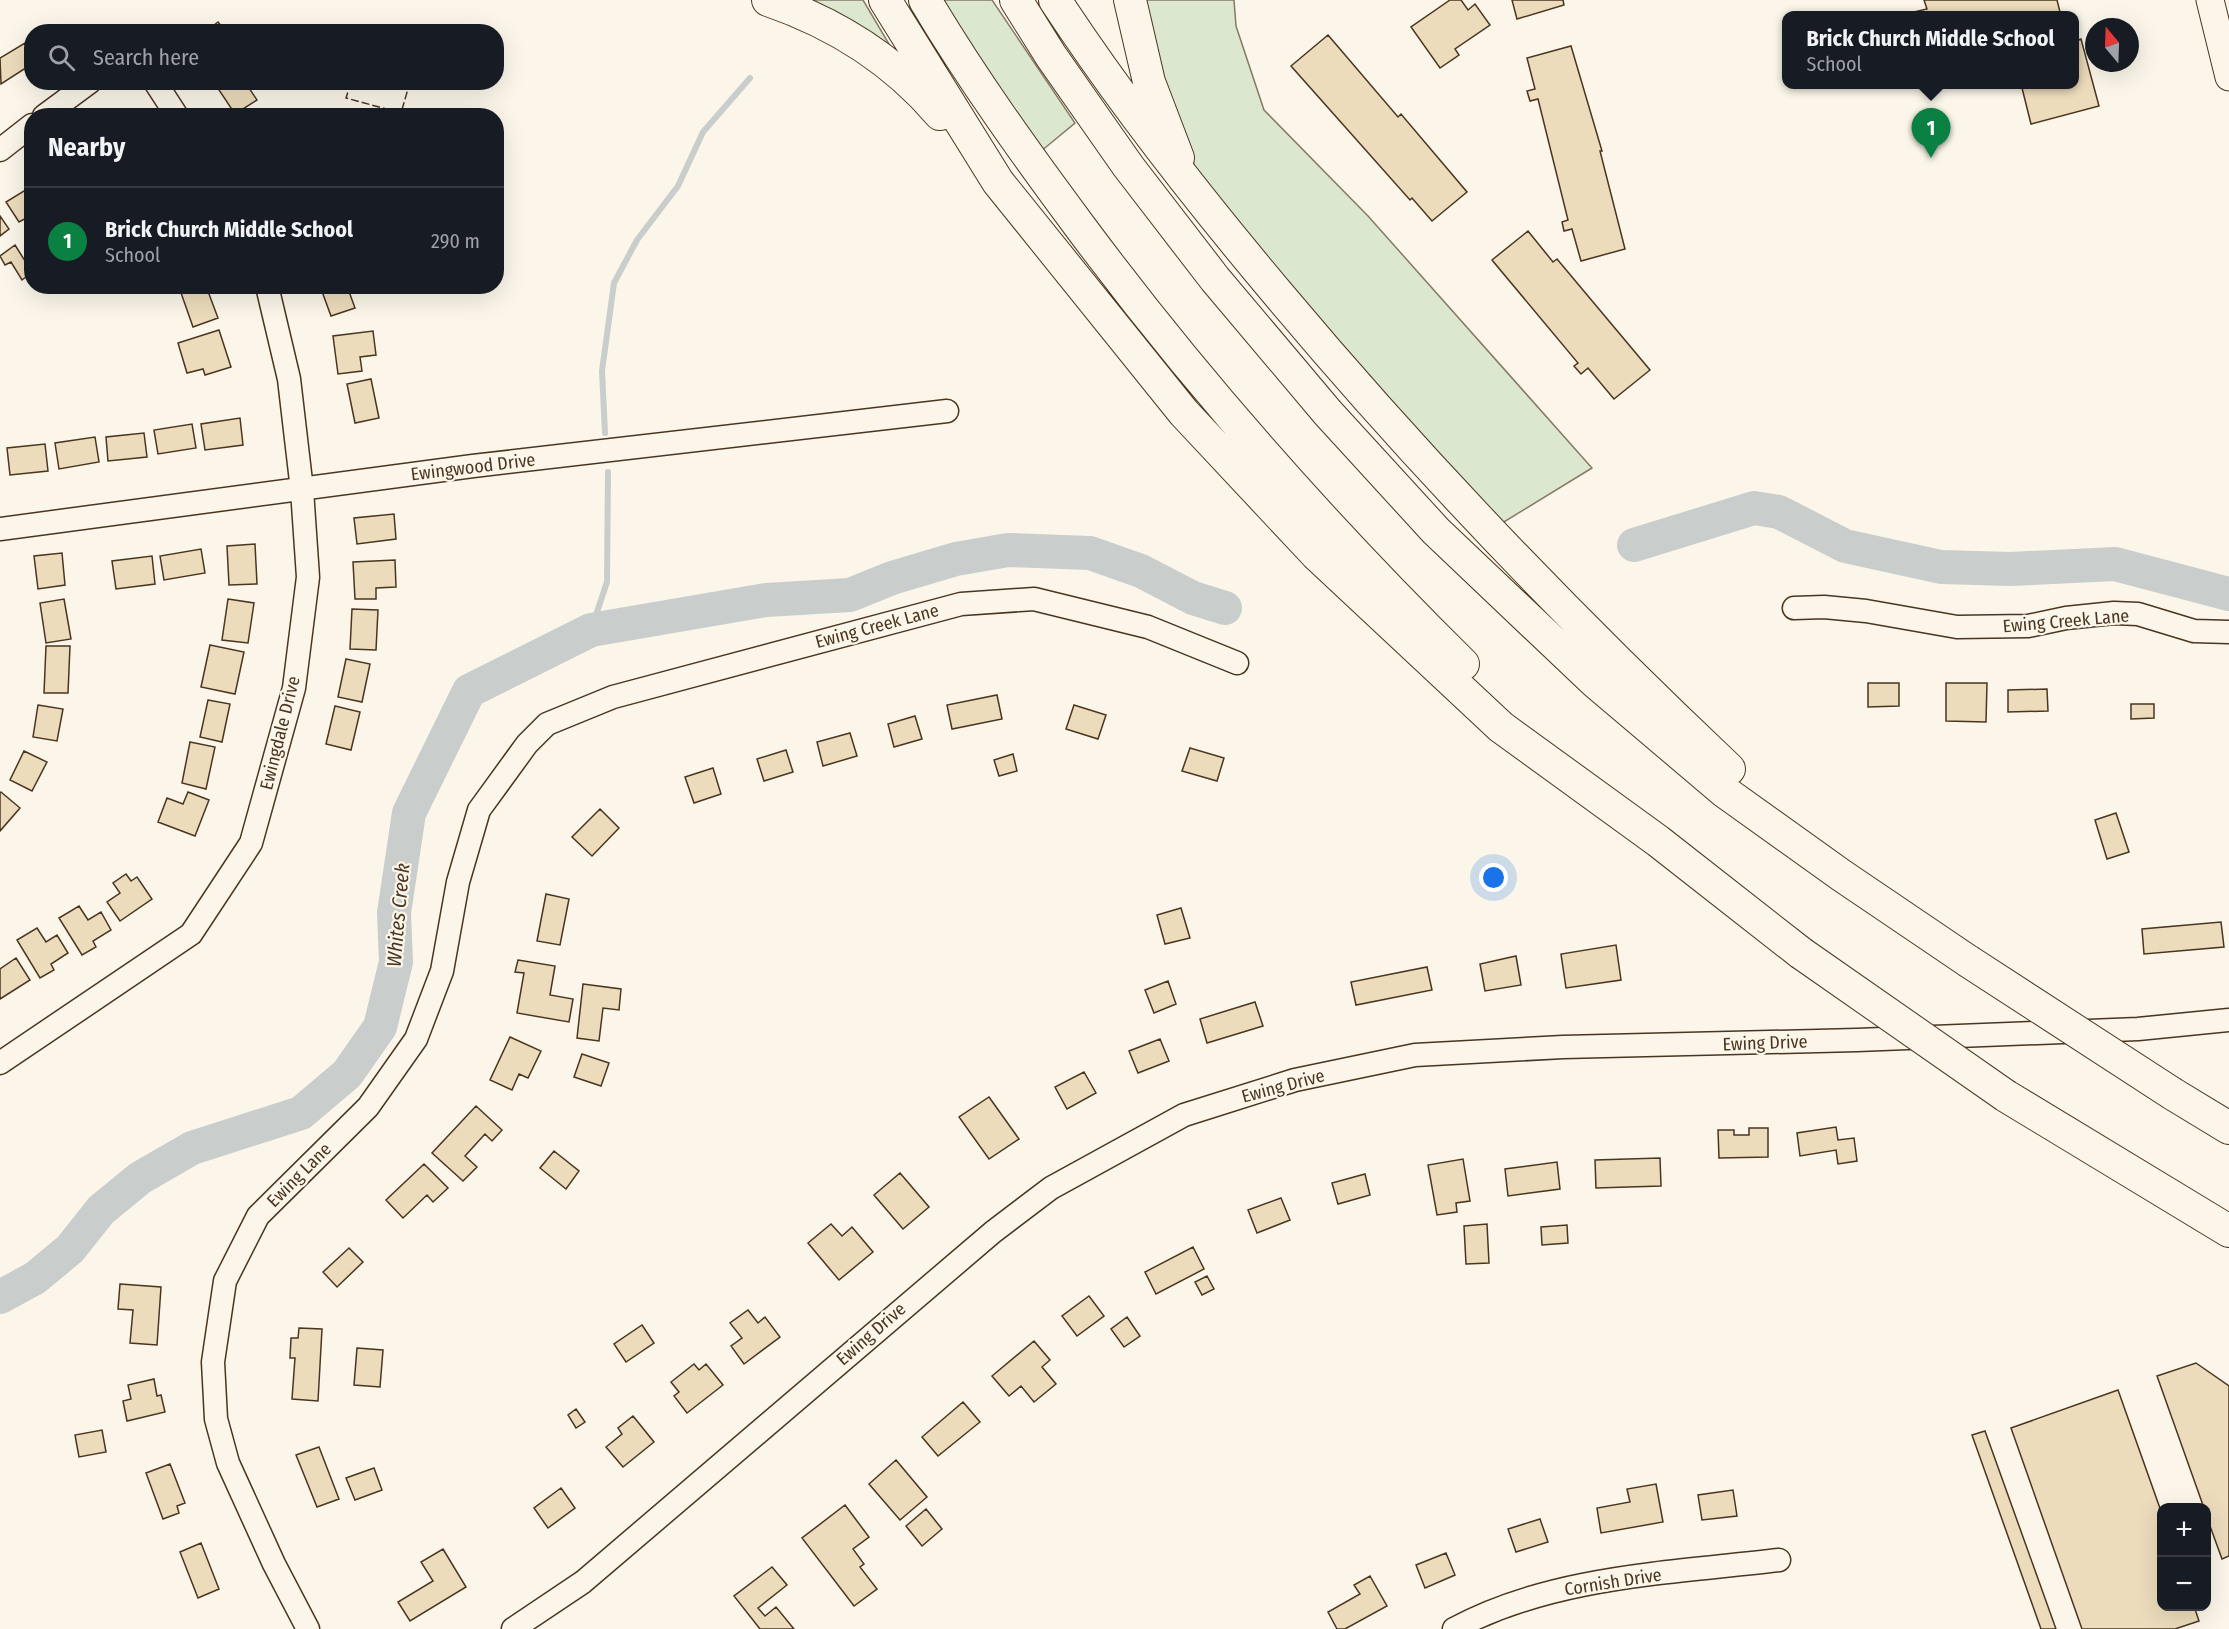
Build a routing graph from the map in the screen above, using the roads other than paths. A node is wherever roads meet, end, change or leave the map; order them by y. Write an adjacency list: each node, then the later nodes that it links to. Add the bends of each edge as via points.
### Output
1 (768, 0): 15 (highway, via 798,10 873,52 922,93)
2 (885, 0): 15 (highway)
3 (925, 0): 25 (highway, via 980,88 1053,191 1133,299 1229,417 1375,577 1479,679)
4 (1016, 0): 26 (highway, via 1128,166 1215,279 1328,413 1436,531 1594,681 1708,777)
5 (1055, 0): 16 (highway)
6 (1130, 0): 16 (highway, via 1149,82)
7 (2210, 0): 8 (main road)
8 (2229, 77)
9 (79, 90): 11 (street)
10 (160, 90): 12 (street)
11 (55, 108)
12 (172, 108)
13 (24, 131): 14 (street)
14 (0, 150)
15 (998, 182): 25 (highway, via 1185,413 1316,554 1501,727)
16 (1190, 189): 26 (highway, via 1365,398 1514,556)
17 (269, 294): 19 (street, Ewingdale Drive, via 289,379)
18 (947, 411): 19 (street, Ewingwood Drive)
19 (302, 489): 20 (street, Ewingwood Drive); 28 (street, Ewingdale Drive, via 308,577 294,688 251,843 191,934)
20 (0, 529)
21 (1794, 608): 22 (street, Ewing Creek Lane, via 1866,611 1957,627 2028,626 2066,618 2138,614 2194,631)
22 (2229, 632)
23 (1237, 663): 24 (street, Ewing Creek Lane, via 1148,627 1034,599 961,604 613,697 547,724)
24 (527, 744): 32 (street, Ewing Lane, via 479,810 458,882 441,971 416,1039 368,1107 258,1216 225,1281 213,1362 216,1419 228,1463)
25 (1658, 841): 30 (highway, bridge, via 1801,953 2006,1096)
26 (1841, 875): 29 (highway, bridge)
27 (2229, 1020): 33 (street, Ewing Drive, via 2115,1030 1415,1055 1295,1080 1184,1115 1051,1188 972,1248 583,1582)
28 (0, 1063)
29 (2229, 1128)
30 (2229, 1231)
31 (1779, 1560): 34 (street, Cornish Drive, via 1599,1582 1510,1605)
32 (308, 1629)
33 (513, 1629)
34 (1454, 1629)

